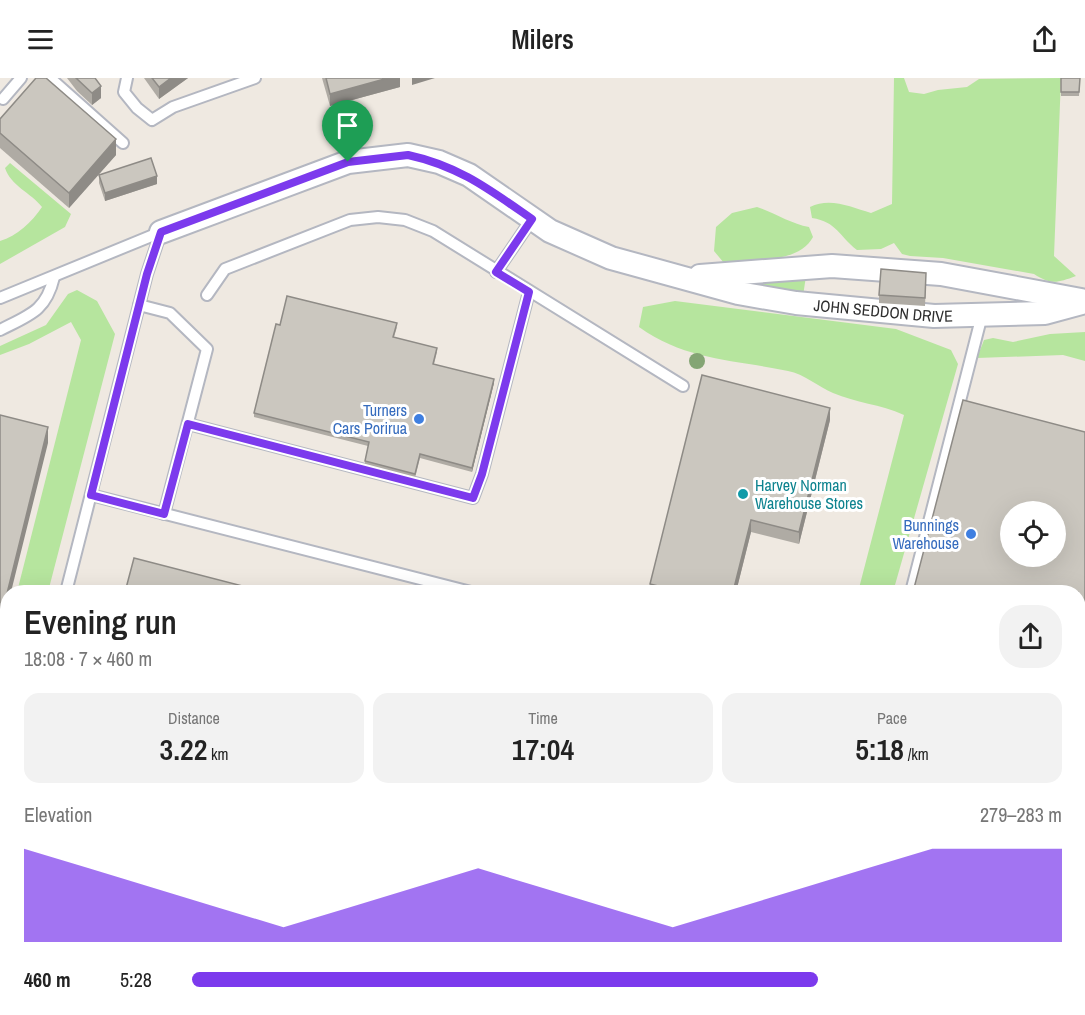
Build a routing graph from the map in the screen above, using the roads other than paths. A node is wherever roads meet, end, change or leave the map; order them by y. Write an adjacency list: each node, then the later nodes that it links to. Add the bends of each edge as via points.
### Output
1 (21, 78): 5 (lane)
2 (50, 78): 6 (lane)
3 (127, 78): 4 (lane, via 124,92 152,120 173,107)
4 (255, 78)
5 (3, 99)
6 (123, 143)
7 (532, 219): 8 (street, JOHN SEDDON DRIVE, via 468,175 439,162 408,155 348,162); 9 (lane); 11 (street, JOHN SEDDON DRIVE, via 611,258)
8 (161, 232): 10 (lane); 16 (lane)
9 (496, 272): 12 (lane); 13 (lane, via 433,231 405,220 378,217 350,220 225,268)
10 (54, 277): 14 (lane); 18 (lane, via 45,301 35,313)
11 (684, 278): 15 (street, JOHN SEDDON DRIVE, via 832,266 941,274); 17 (street, JOHN SEDDON DRIVE, via 796,303 934,316)
12 (529, 292): 19 (lane); 20 (lane, via 473,498)
13 (207, 295)
14 (0, 298)
15 (1085, 301): 17 (street, JOHN SEDDON DRIVE, via 1044,313)
16 (139, 305): 20 (lane, via 170,313 207,349); 21 (lane)
17 (982, 315): 25 (lane)
18 (0, 330)
19 (683, 386)
20 (188, 424): 22 (lane)
21 (91, 495): 22 (lane); 23 (lane)
22 (164, 514): 24 (lane)
23 (68, 585)
24 (443, 585)
25 (913, 585)

